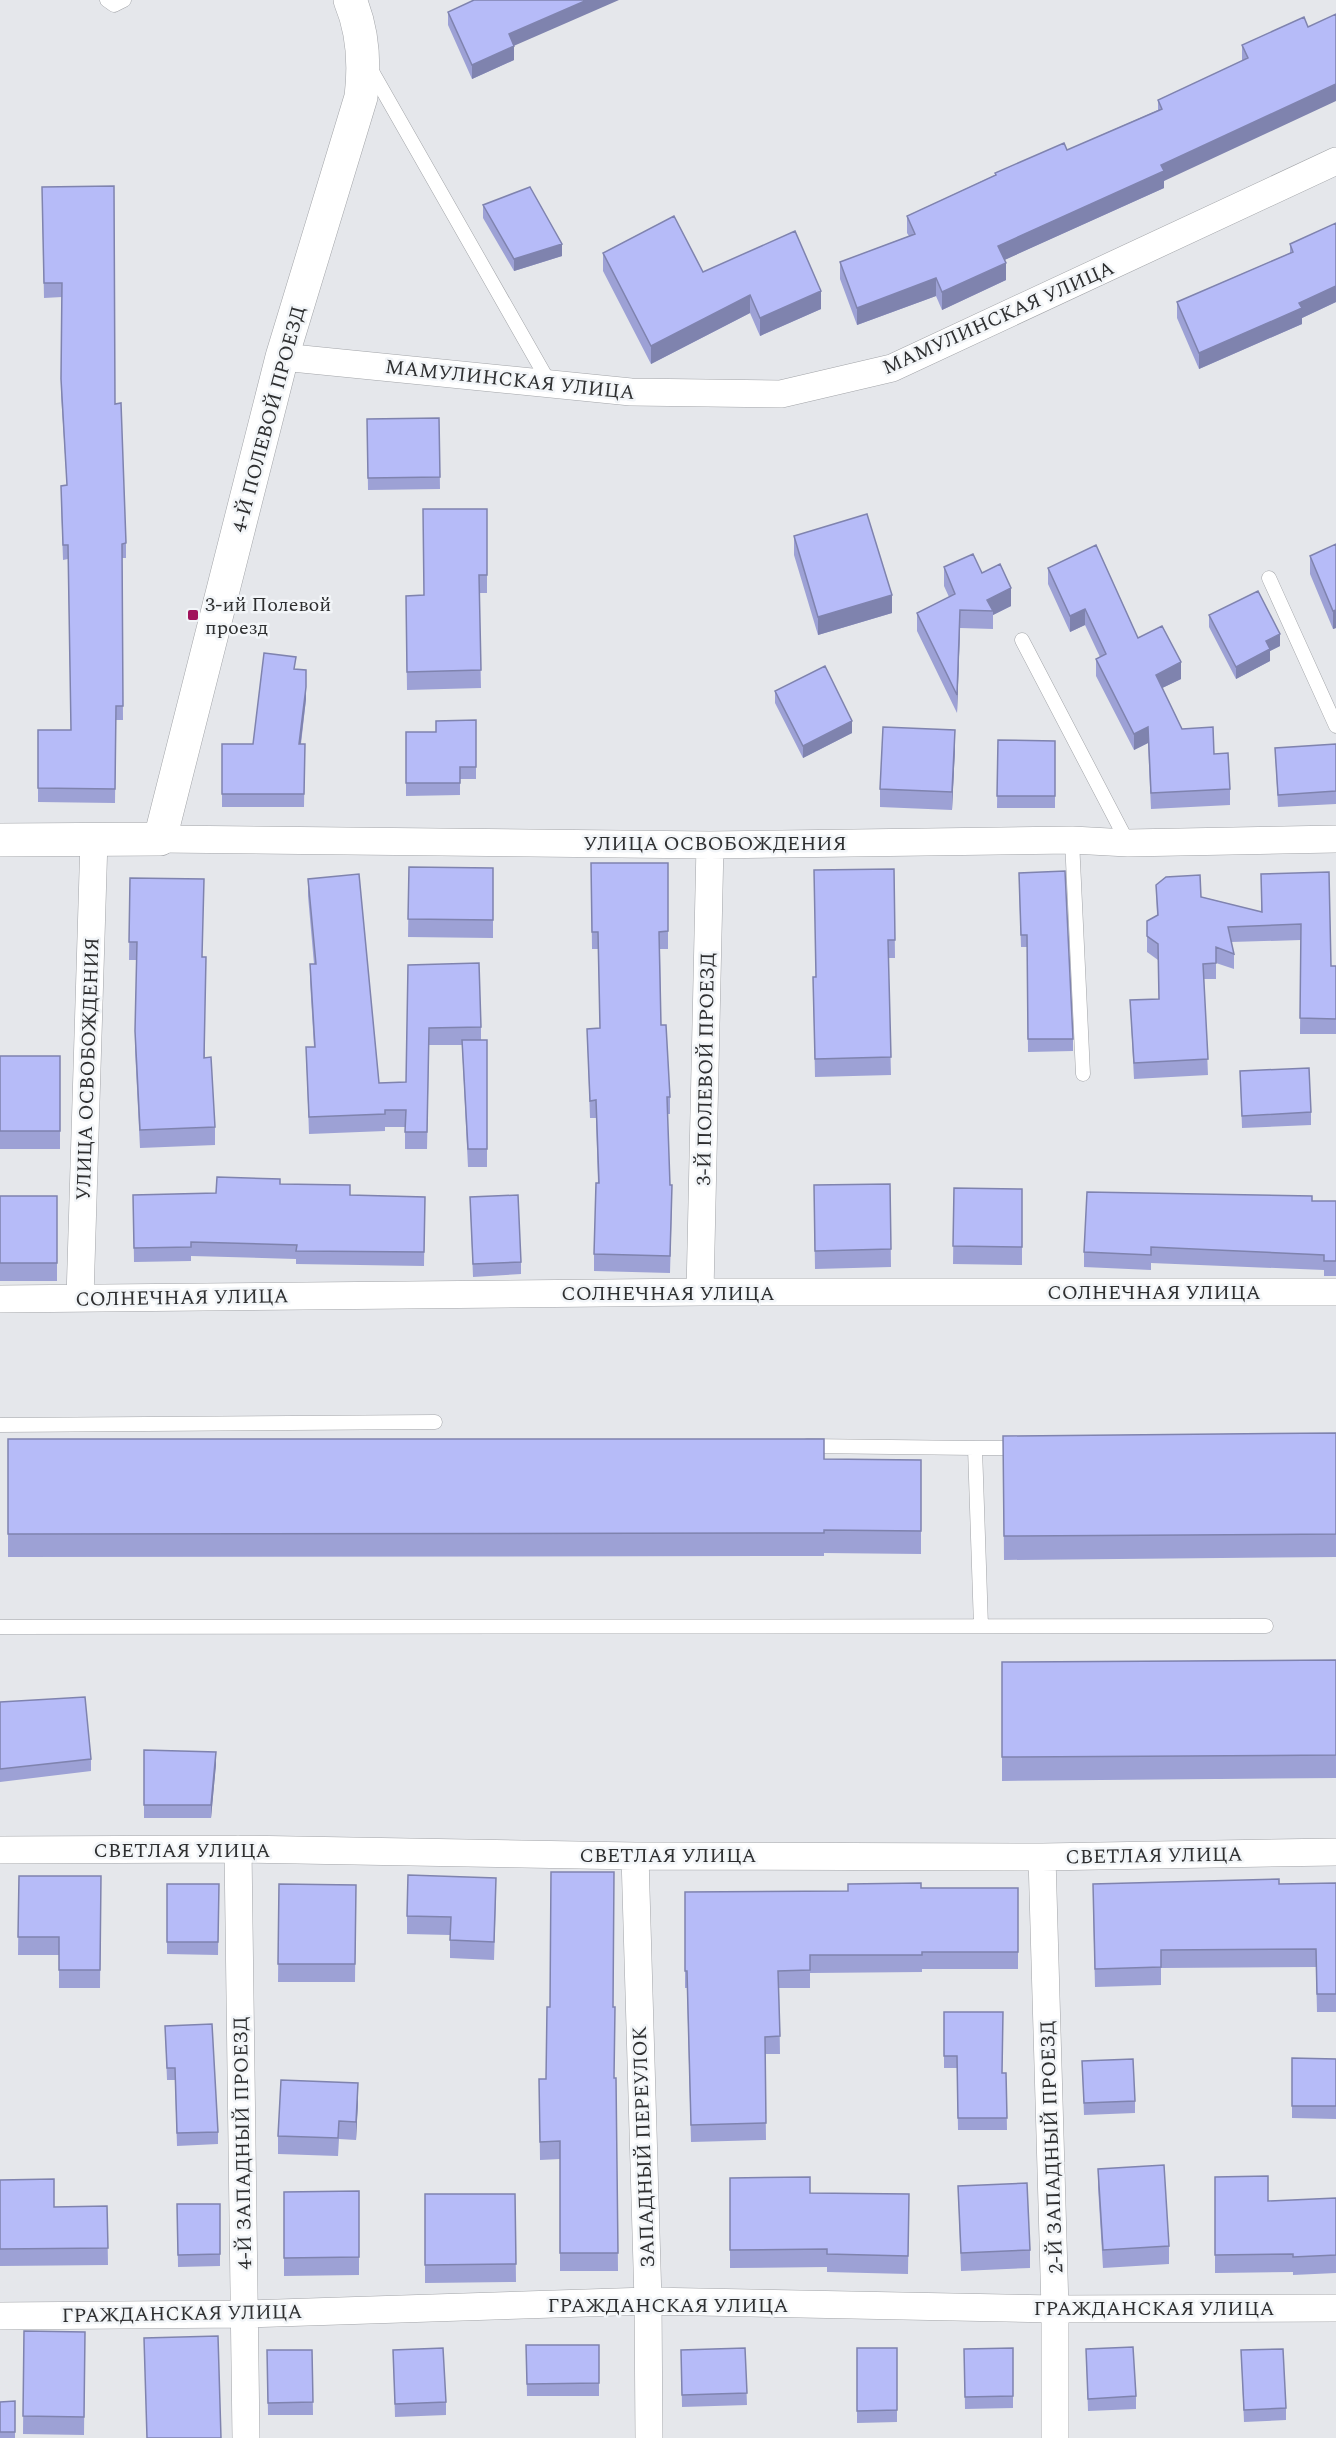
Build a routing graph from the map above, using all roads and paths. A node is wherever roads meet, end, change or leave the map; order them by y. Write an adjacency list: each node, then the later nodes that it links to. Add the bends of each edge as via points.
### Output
1 (106, 0): 2 (lane, via 114,5)
2 (124, 0)
3 (350, 0): 4 (street, 4-Й ПОЛЕВОЙ ПРОЕЗД)
4 (363, 55): 6 (street, 4-Й ПОЛЕВОЙ ПРОЕЗД, via 361,97); 7 (lane)
5 (1336, 161): 7 (street, МАМУЛИНСКАЯ УЛИЦА, via 892,368 781,394 631,392)
6 (282, 357): 7 (street, МАМУЛИНСКАЯ УЛИЦА); 12 (street, 4-Й ПОЛЕВОЙ ПРОЕЗД)
7 (550, 384)
8 (1269, 578): 10 (lane)
9 (1022, 640): 16 (lane)
10 (1336, 726)
11 (94, 839): 12 (street, УЛИЦА ОСВОБОЖДЕНИЯ); 14 (street, УЛИЦА ОСВОБОЖДЕНИЯ); 21 (street, УЛИЦА ОСВОБОЖДЕНИЯ)
12 (160, 839): 17 (street, УЛИЦА ОСВОБОЖДЕНИЯ)
13 (1336, 839): 16 (street, УЛИЦА ОСВОБОЖДЕНИЯ)
14 (0, 840)
15 (1072, 840): 16 (street, УЛИЦА ОСВОБОЖДЕНИЯ); 17 (street, УЛИЦА ОСВОБОЖДЕНИЯ); 18 (lane)
16 (1128, 843)
17 (710, 845): 19 (street, 3-Й ПОЛЕВОЙ ПРОЕЗД)
18 (1083, 1074)
19 (700, 1292): 20 (street, СОЛНЕЧНАЯ УЛИЦА); 21 (street, СОЛНЕЧНАЯ УЛИЦА)
20 (1336, 1292)
21 (81, 1298): 22 (street, СОЛНЕЧНАЯ УЛИЦА)
22 (0, 1299)
23 (435, 1422): 24 (lane)
24 (0, 1425)
25 (796, 1446): 26 (lane)
26 (975, 1448): 27 (lane); 28 (lane)
27 (1033, 1448)
28 (981, 1626): 29 (lane); 30 (lane)
29 (1266, 1626)
30 (0, 1627)
31 (238, 1849): 32 (street, СВЕТЛАЯ УЛИЦА); 34 (street, СВЕТЛАЯ УЛИЦА); 39 (street, 4-Й ЗАПАДНЫЙ ПРОЕЗД)
32 (0, 1850)
33 (1336, 1852): 35 (street, СВЕТЛАЯ УЛИЦА)
34 (635, 1856): 35 (street, СВЕТЛАЯ УЛИЦА); 36 (street, ЗАПАДНЫЙ ПЕРЕУЛОК)
35 (1042, 1857): 38 (street, 2-Й ЗАПАДНЫЙ ПРОЕЗД)
36 (648, 2301): 38 (street, ГРАЖДАНСКАЯ УЛИЦА); 39 (street, ГРАЖДАНСКАЯ УЛИЦА); 42 (street, ЗАПАДНЫЙ ПЕРЕУЛОК)
37 (1336, 2308): 38 (street, ГРАЖДАНСКАЯ УЛИЦА)
38 (1055, 2309): 43 (street, 2-Й ЗАПАДНЫЙ ПРОЕЗД)
39 (244, 2314): 40 (street, ГРАЖДАНСКАЯ УЛИЦА); 41 (street, 4-Й ЗАПАДНЫЙ ПРОЕЗД)
40 (0, 2316)
41 (246, 2438)
42 (649, 2438)
43 (1055, 2438)

